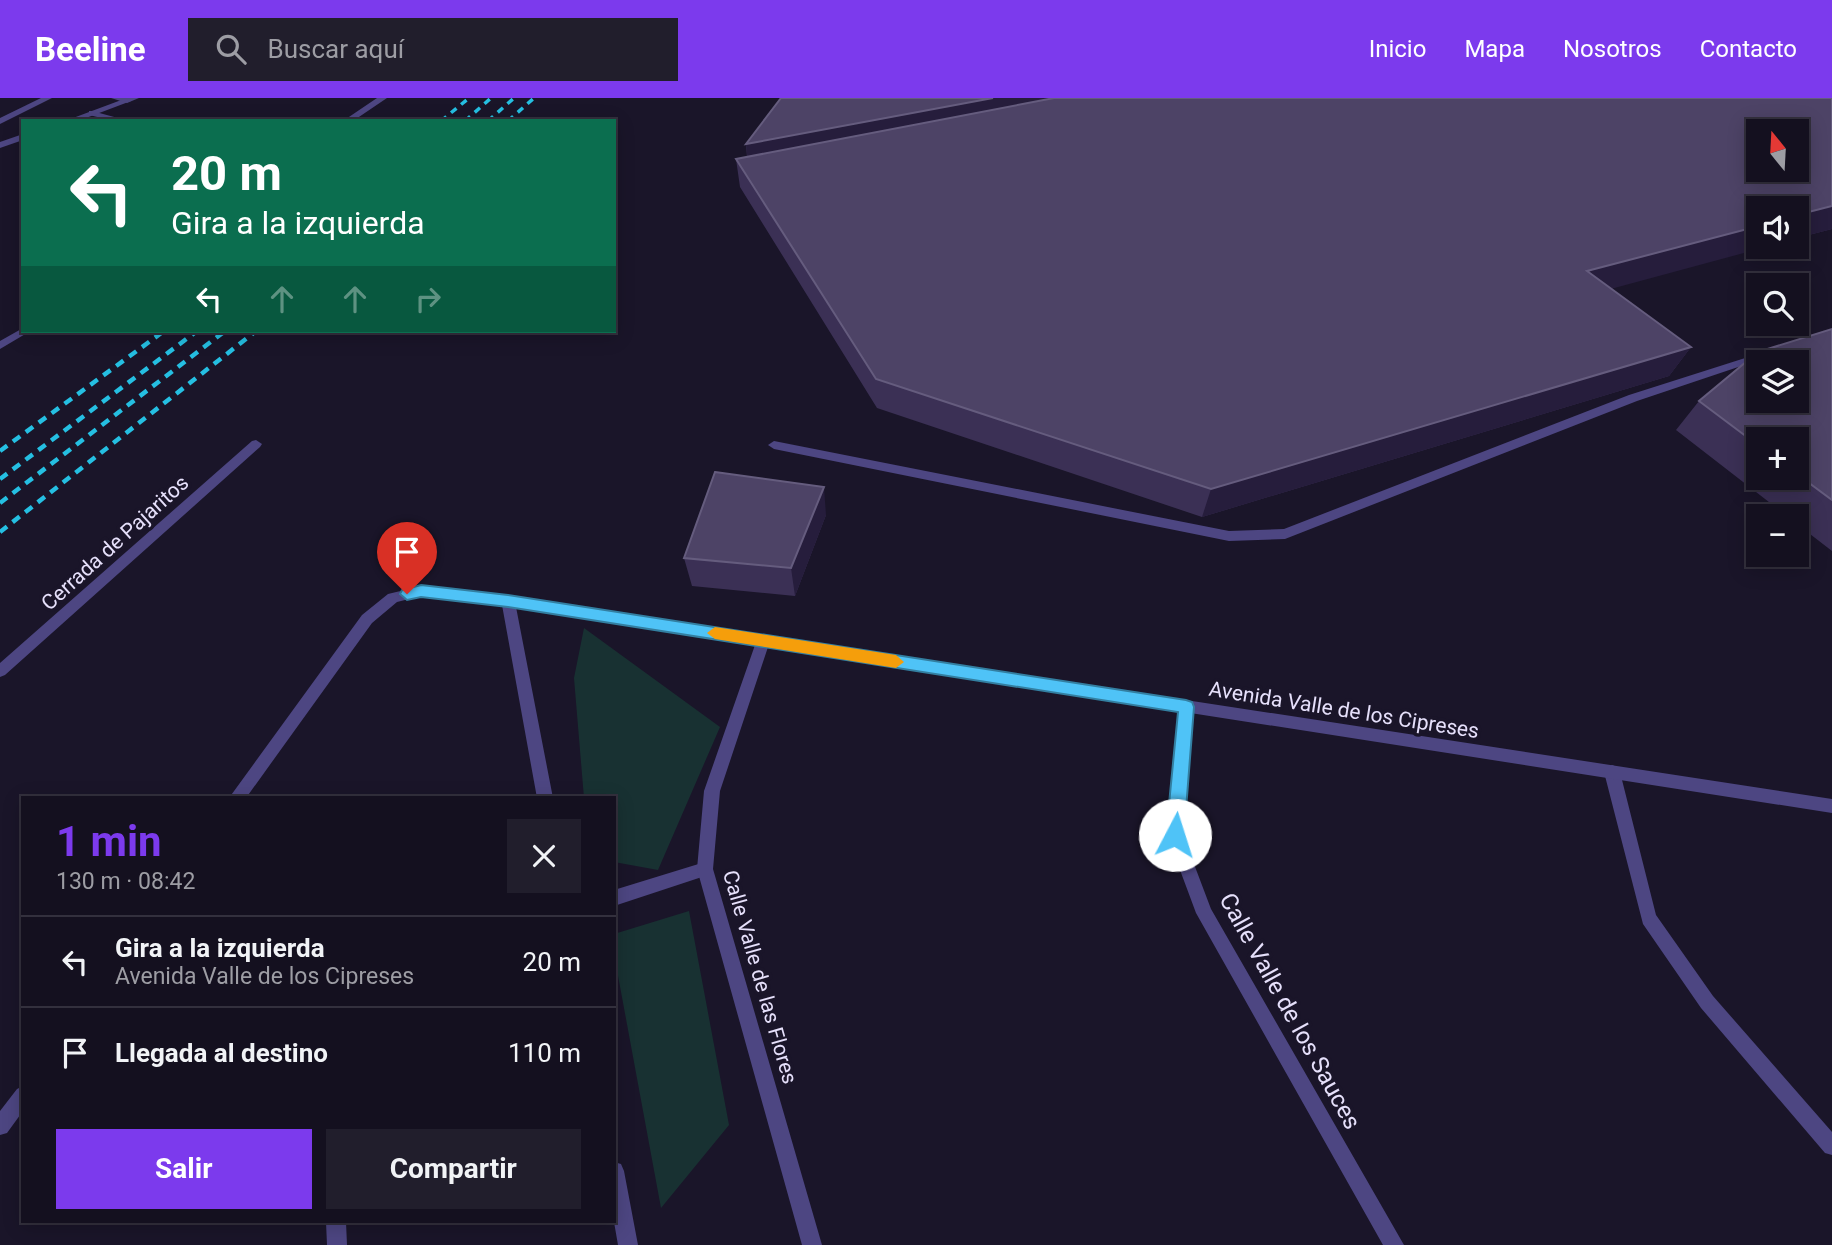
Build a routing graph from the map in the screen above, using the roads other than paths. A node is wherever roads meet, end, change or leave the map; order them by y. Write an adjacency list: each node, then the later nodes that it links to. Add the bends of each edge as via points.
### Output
1 (48, 98): 9 (street)
2 (115, 98): 4 (street)
3 (383, 98): 8 (street)
4 (131, 99): 5 (street)
5 (92, 113): 6 (street); 7 (street)
6 (75, 119)
7 (117, 119)
8 (350, 119)
9 (0, 121)
10 (21, 138): 11 (street)
11 (0, 145)
12 (21, 332): 13 (street)
13 (0, 346)
14 (1746, 362): 16 (street, via 1633,398 1285,534 1229,536)
15 (256, 444): 19 (street, Cerrada de Pajaritos)
16 (774, 445)
17 (508, 601): 18 (street, Avenida Valle de los Cipreses); 22 (street, Avenida Valle de los Cipreses, via 421,591 393,598 367,619); 23 (street)
18 (763, 641): 20 (street, Avenida Valle de los Cipreses); 25 (street, Calle Valle de las Flores, via 712,791)
19 (0, 671)
20 (1186, 707): 21 (street, Avenida Valle de los Cipreses); 35 (street, Calle Valle de los Sauces, via 1175,835 1204,913)
21 (1612, 772): 24 (street, Avenida Valle de los Cipreses); 29 (street, via 1649,918 1707,1002)
22 (238, 796)
23 (545, 796)
24 (1832, 806)
25 (705, 869): 26 (street); 34 (street, Calle Valle de las Flores)
26 (616, 897)
27 (21, 1098): 28 (street)
28 (0, 1126)
29 (1832, 1146)
30 (616, 1182): 33 (street)
31 (336, 1223): 32 (street)
32 (337, 1245)
33 (628, 1245)
34 (812, 1245)
35 (1394, 1245)

